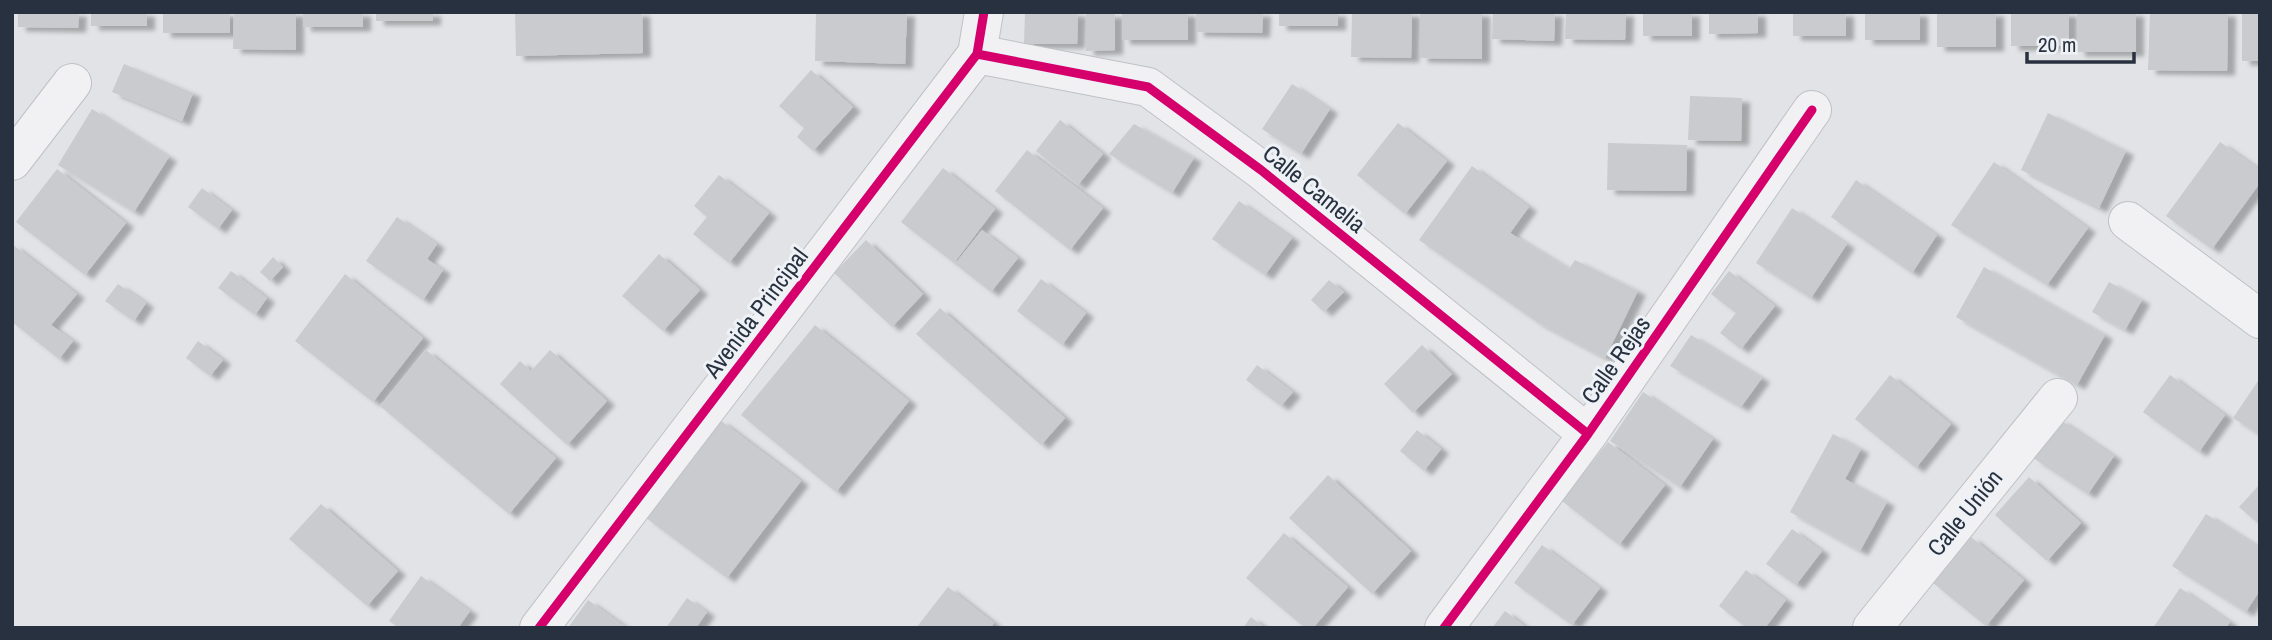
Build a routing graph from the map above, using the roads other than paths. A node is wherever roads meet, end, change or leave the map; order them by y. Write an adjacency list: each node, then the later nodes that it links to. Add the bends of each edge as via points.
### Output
1 (984, 12): 2 (street, Avenida Principal)
2 (977, 54): 9 (street, Calle Camelia, via 1149,87 1261,170); 10 (street, Avenida Principal)
3 (72, 83): 5 (street)
4 (1812, 110): 9 (street, Calle Rejas)
5 (12, 161)
6 (2128, 221): 7 (street)
7 (2260, 319)
8 (2057, 398): 12 (street, Calle Unión)
9 (1588, 434): 11 (street, Calle Rejas)
10 (539, 628)
11 (1444, 628)
12 (1872, 628)

